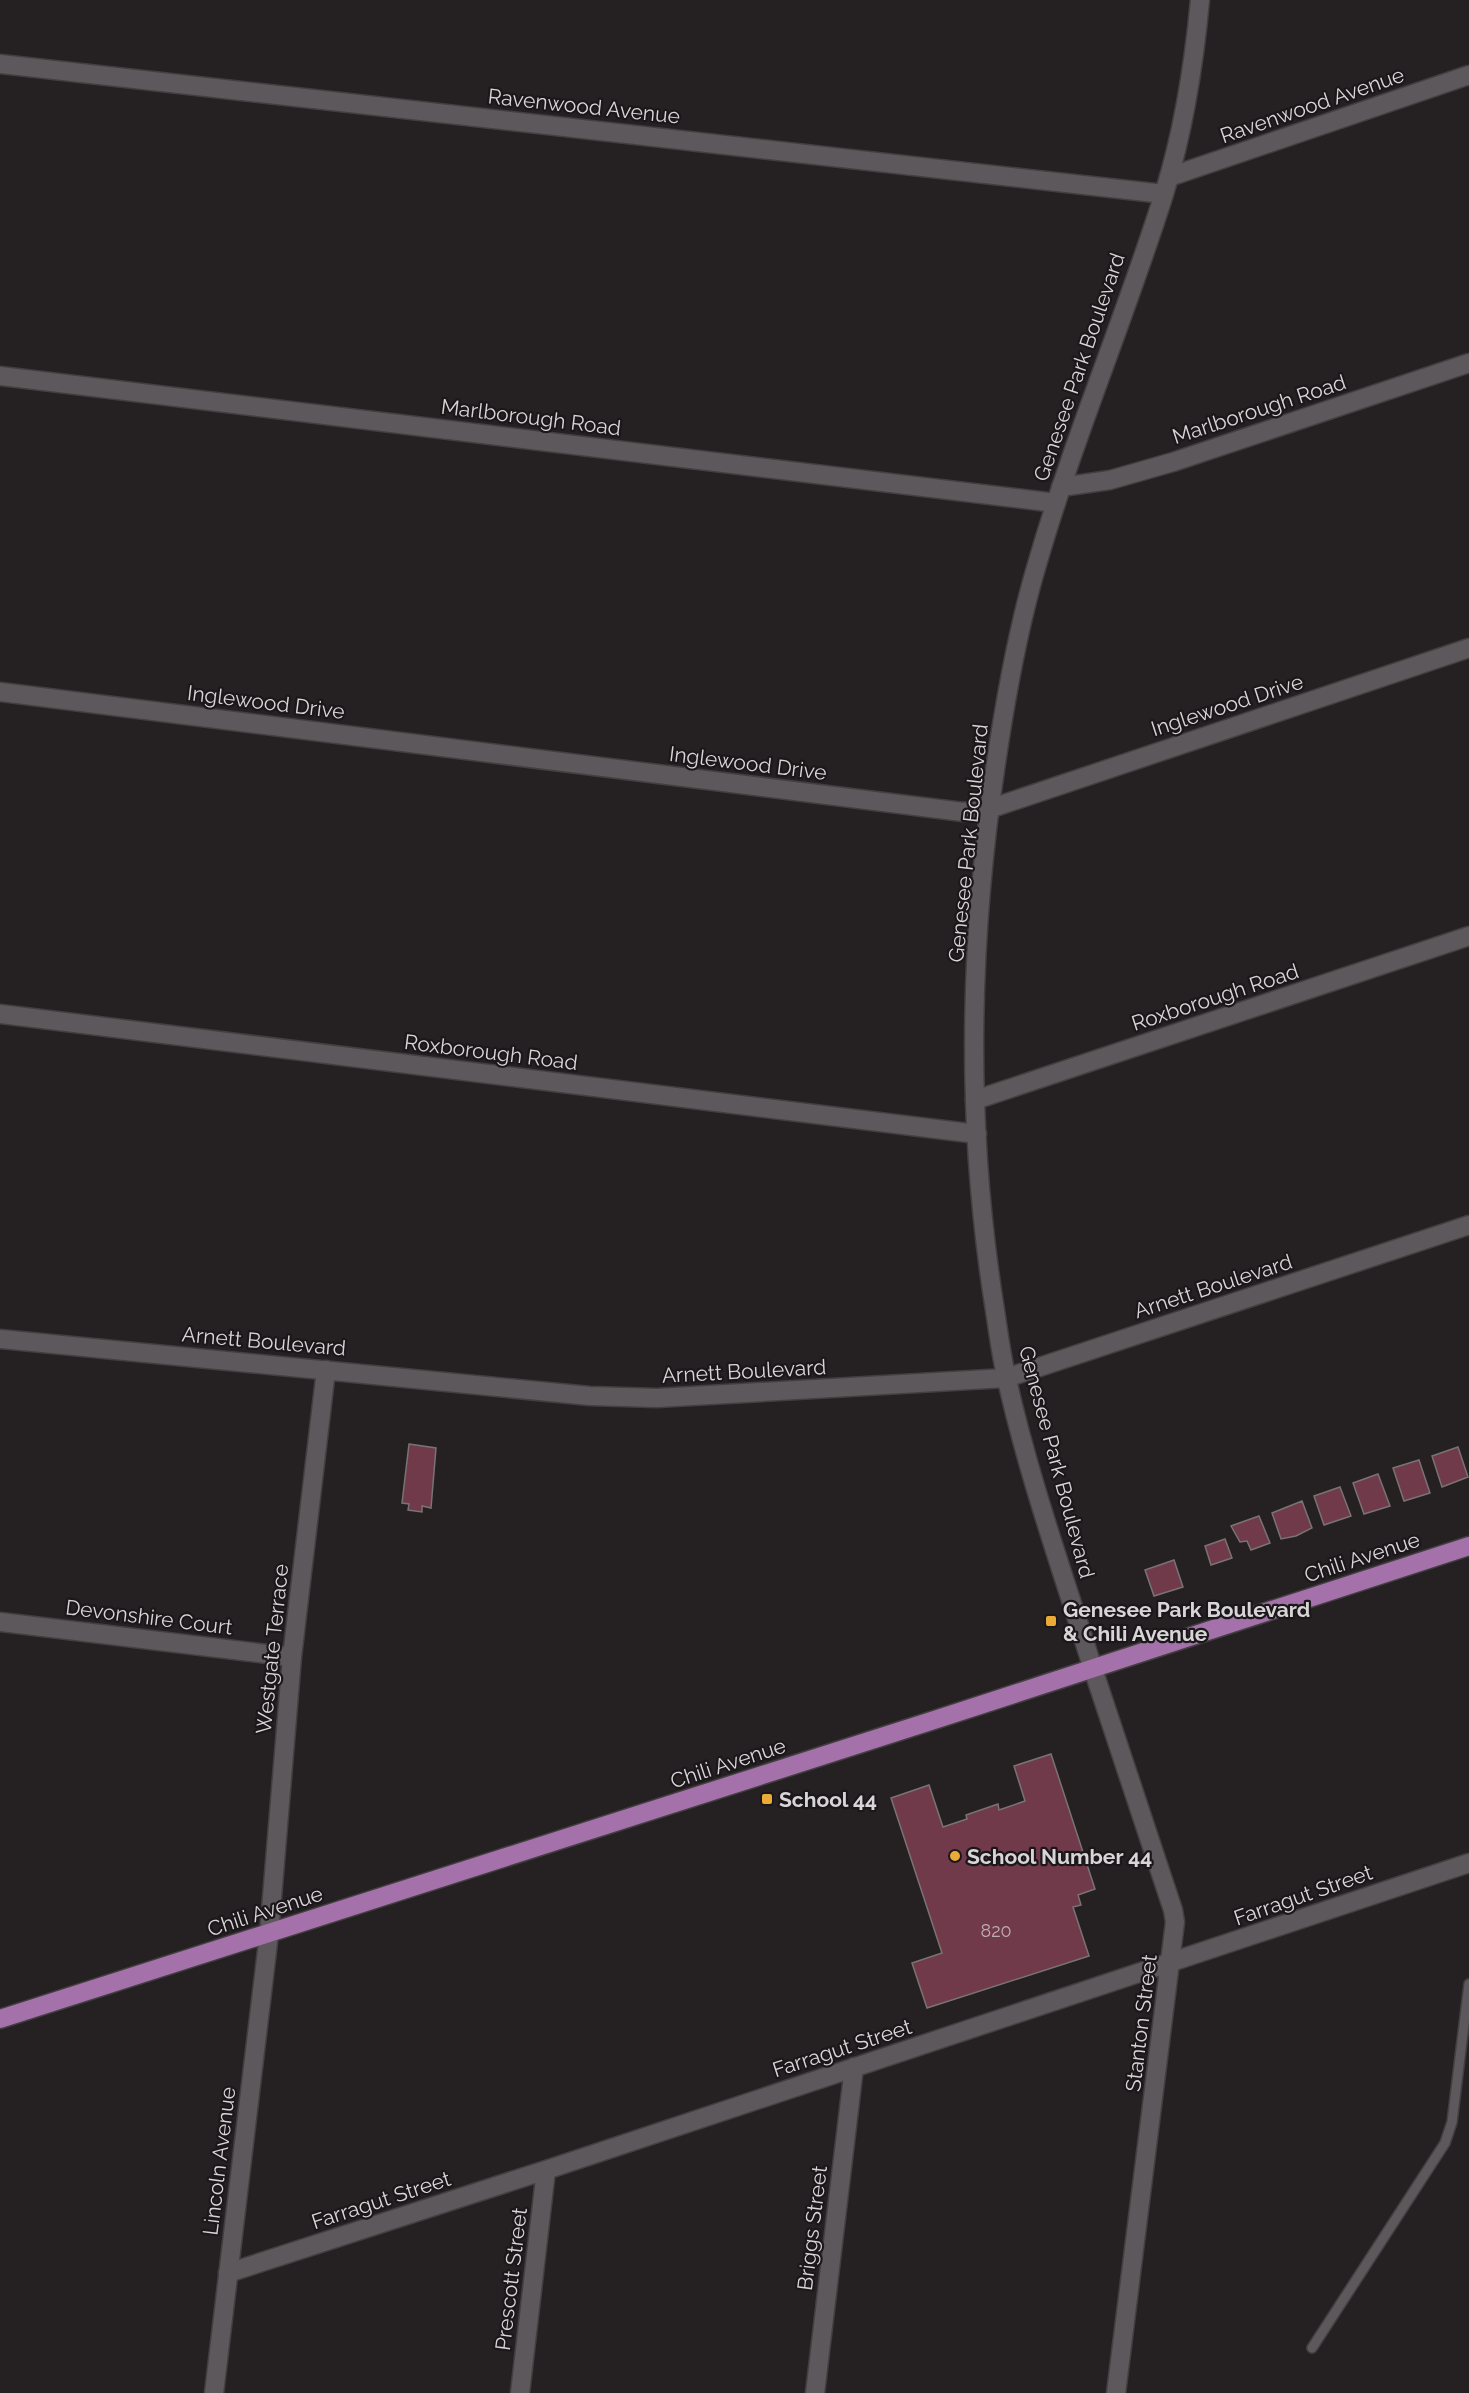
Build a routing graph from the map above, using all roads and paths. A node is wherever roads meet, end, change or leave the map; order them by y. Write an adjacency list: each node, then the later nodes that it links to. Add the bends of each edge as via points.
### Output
1 (1200, 0): 4 (street, Genesee Park Boulevard, via 1189,84)
2 (0, 64): 4 (street, Ravenwood Avenue)
3 (1469, 75): 4 (street, Ravenwood Avenue)
4 (1166, 185): 7 (street, Genesee Park Boulevard)
5 (1469, 363): 7 (street, Marlborough Road, via 1173,462)
6 (0, 376): 7 (street, Marlborough Road)
7 (1058, 495): 10 (street, Genesee Park Boulevard, via 1018,640)
8 (1469, 648): 10 (street, Inglewood Drive)
9 (0, 692): 10 (street, Inglewood Drive, via 963,812)
10 (989, 809): 13 (street, Genesee Park Boulevard, via 976,976)
11 (1469, 936): 13 (street, Roxborough Road)
12 (0, 1014): 14 (street, Roxborough Road)
13 (975, 1100): 14 (street, Genesee Park Boulevard)
14 (977, 1134): 18 (street, Genesee Park Boulevard, via 984,1242)
15 (1469, 1225): 18 (street, Arnett Boulevard)
16 (0, 1339): 17 (street, Arnett Boulevard)
17 (326, 1370): 18 (street, Arnett Boulevard, via 590,1396 657,1398); 21 (street, Westgate Terrace)
18 (1006, 1378): 22 (street, Genesee Park Boulevard)
19 (1469, 1546): 22 (main road, Chili Avenue)
20 (0, 1622): 21 (street, Devonshire Court)
21 (292, 1657): 24 (street, Westgate Terrace)
22 (1093, 1669): 24 (main road, Chili Avenue); 25 (street, Stanton Street, via 1173,1910 1176,1929)
23 (1469, 1863): 25 (street, Farragut Street)
24 (269, 1934): 27 (main road, Chili Avenue); 30 (street, Lincoln Avenue)
25 (1171, 1963): 28 (street, Farragut Street); 35 (street, Stanton Street)
26 (1469, 1984): 31 (lane, via 1452,2122 1445,2143)
27 (0, 2019)
28 (854, 2067): 29 (street, Farragut Street); 34 (street, Briggs Street)
29 (546, 2170): 30 (street, Farragut Street); 33 (street, Prescott Street)
30 (228, 2273): 32 (street, Lincoln Avenue)
31 (1312, 2348)
32 (214, 2393)
33 (520, 2393)
34 (815, 2393)
35 (1116, 2393)

